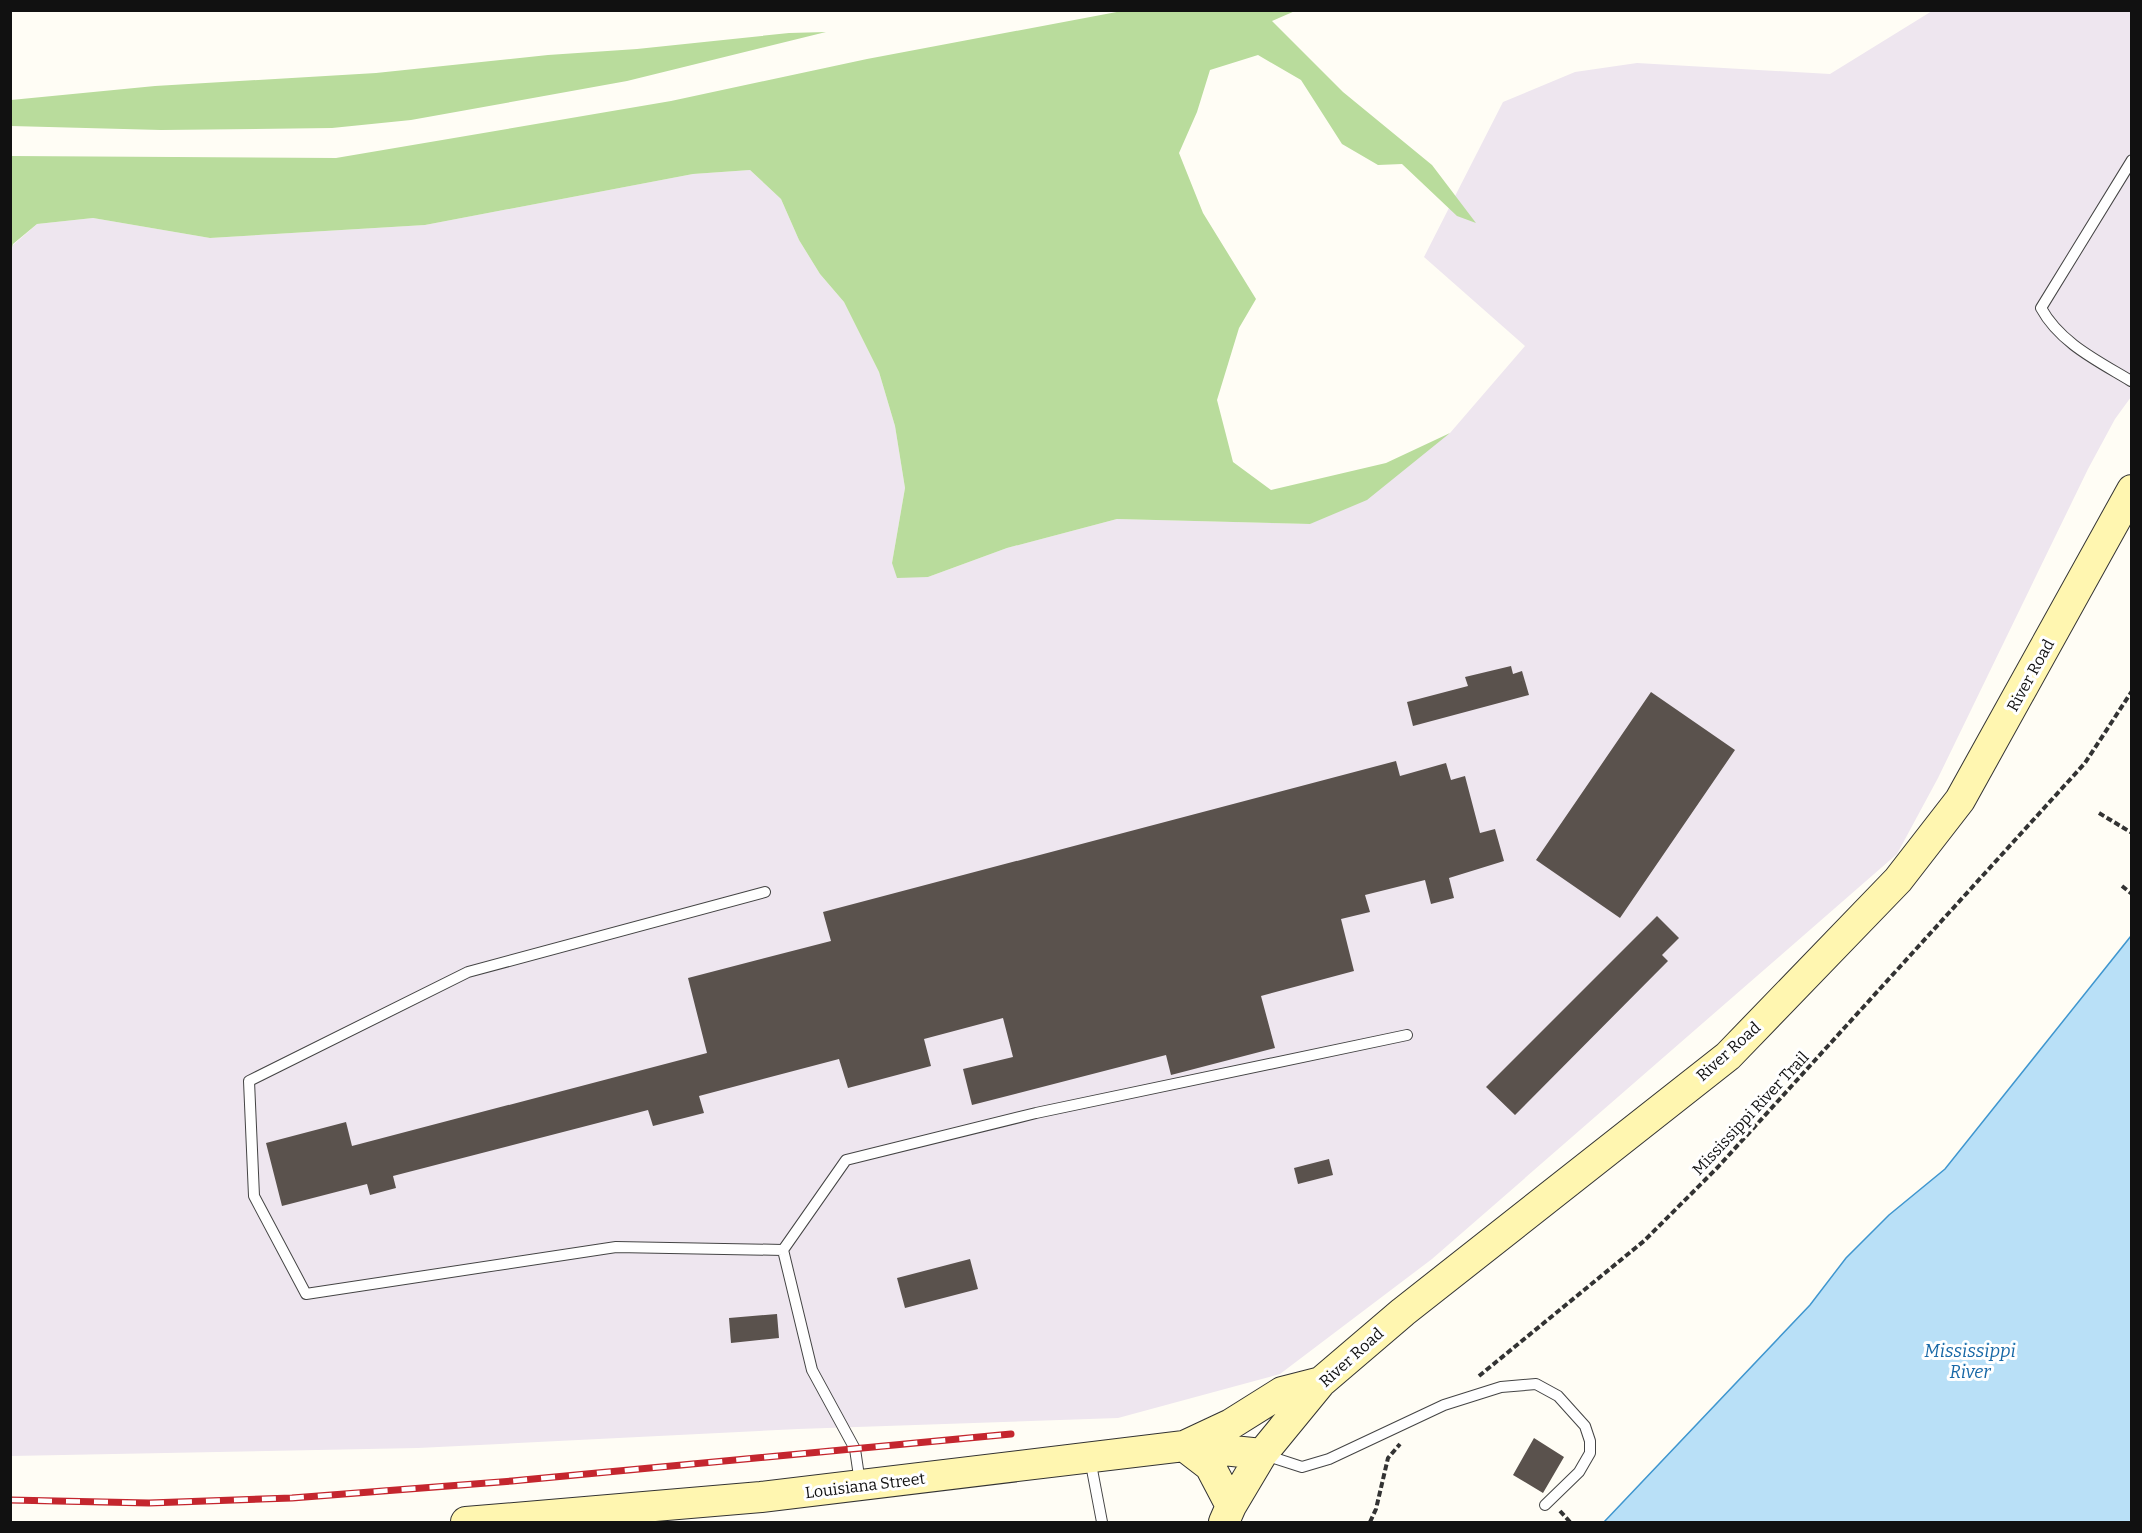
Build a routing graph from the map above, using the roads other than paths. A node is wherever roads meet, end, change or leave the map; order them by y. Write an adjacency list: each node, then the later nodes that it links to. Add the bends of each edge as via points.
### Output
1 (2132, 160): 2 (lane, via 2041,308 2061,335)
2 (2131, 381)
3 (2132, 490): 7 (main road, River Road, via 1960,800 1898,880 1728,1056 1403,1312)
4 (765, 892): 6 (lane, via 468,972 249,1081 254,1196 306,1294 616,1247)
5 (1407, 1035): 6 (lane, via 1036,1113 846,1160)
6 (783, 1250): 11 (lane, via 812,1370 855,1449)
7 (1321, 1382): 8 (main road, via 1282,1392 1231,1424); 9 (main road, River Road)
8 (1184, 1446): 9 (main road, Louisiana Street); 10 (main road, Louisiana Street); 13 (main road, via 1210,1466)
9 (1262, 1454): 12 (lane, via 1302,1467 1329,1459 1444,1405 1501,1387 1536,1384 1558,1396 1584,1426 1590,1441 1590,1454 1578,1472); 13 (main road, River Road)
10 (1090, 1459): 11 (main road, Louisiana Street); 15 (lane)
11 (861, 1486): 14 (main road, Louisiana Street)
12 (1545, 1505)
13 (1228, 1514)
14 (466, 1522)
15 (1102, 1522)

